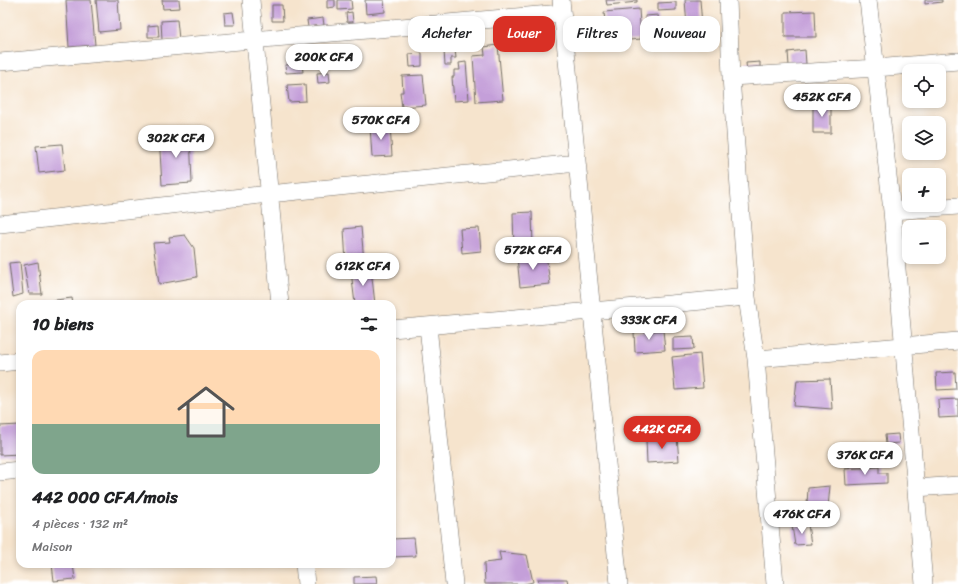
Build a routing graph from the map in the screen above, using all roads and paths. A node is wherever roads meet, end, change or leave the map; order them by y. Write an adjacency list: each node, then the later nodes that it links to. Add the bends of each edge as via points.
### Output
1 (251, 0): 5 (street)
2 (728, 0): 9 (street)
3 (868, 0): 8 (street)
4 (562, 7): 5 (street); 10 (street)
5 (255, 40): 7 (street); 11 (street)
6 (958, 61): 8 (street)
7 (0, 62)
8 (876, 68): 9 (street); 13 (street)
9 (731, 77): 15 (street)
10 (577, 164): 11 (street); 17 (street)
11 (269, 194): 14 (street); 16 (street)
12 (958, 206): 13 (street)
13 (892, 211): 21 (street)
14 (0, 224)
15 (747, 298): 17 (street); 22 (street)
16 (280, 300)
17 (592, 311): 18 (street); 32 (street)
18 (428, 326): 19 (street); 31 (street)
19 (396, 329)
20 (958, 342): 21 (street)
21 (904, 346): 22 (street); 28 (street)
22 (756, 359): 33 (street)
23 (16, 361): 24 (street)
24 (0, 363)
25 (16, 470): 26 (street)
26 (0, 472)
27 (958, 485): 28 (street)
28 (916, 488): 34 (street)
29 (304, 568): 30 (street)
30 (306, 584)
31 (454, 584)
32 (618, 584)
33 (775, 584)
34 (924, 584)

